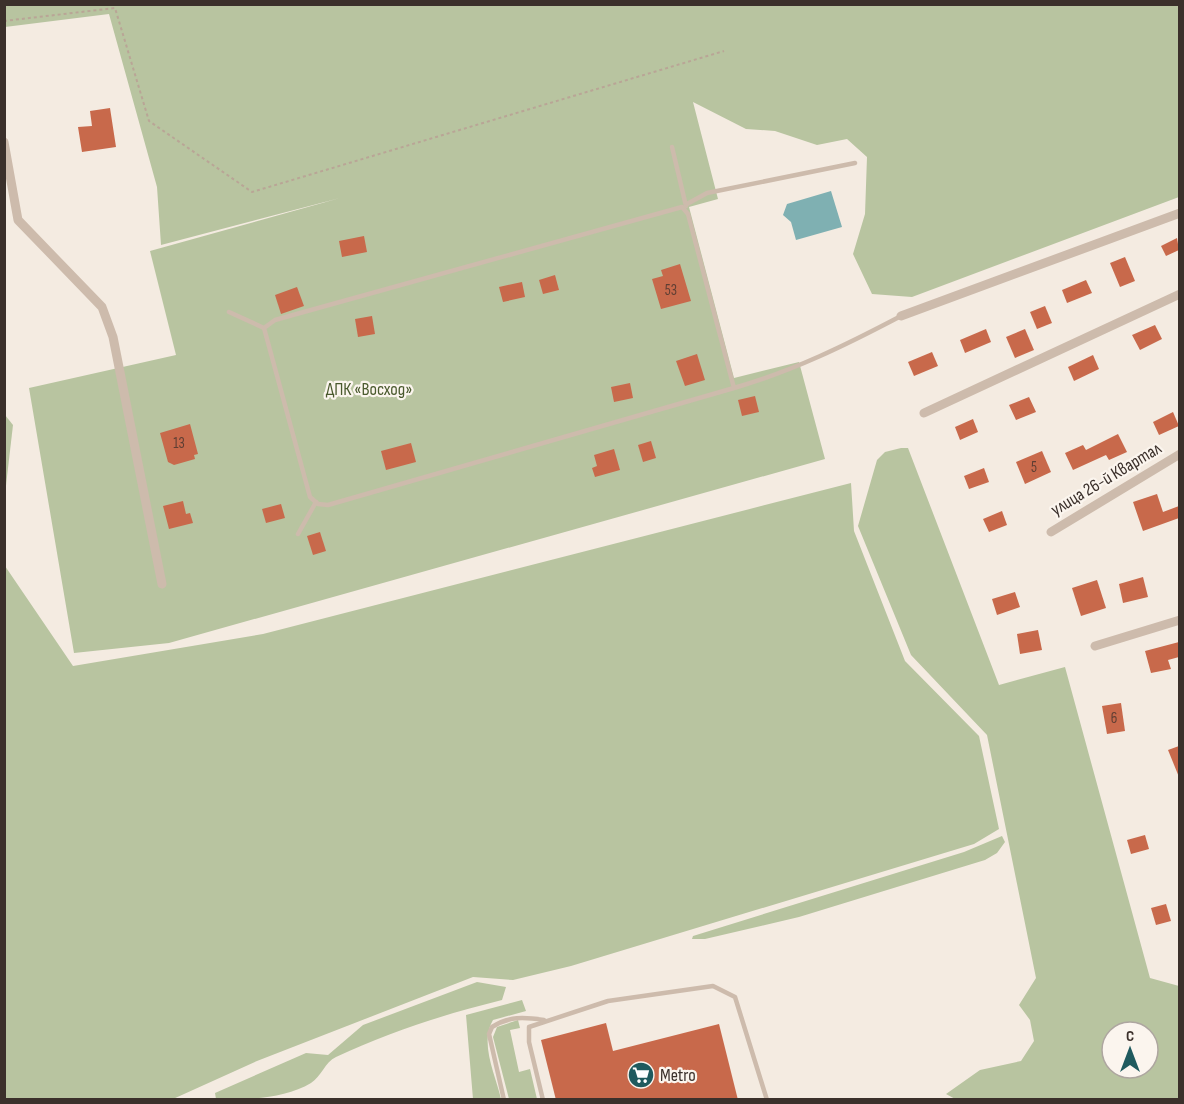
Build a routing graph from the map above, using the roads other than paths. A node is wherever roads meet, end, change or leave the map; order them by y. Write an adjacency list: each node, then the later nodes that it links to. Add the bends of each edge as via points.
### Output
1 (4, 142): 16 (street, via 18,220 102,307 113,338)
2 (672, 147): 4 (lane)
3 (855, 163): 4 (lane, via 706,193)
4 (686, 206): 9 (lane, via 275,320); 10 (lane)
5 (1179, 213): 8 (street)
6 (1179, 294): 11 (street)
7 (229, 312): 9 (lane)
8 (901, 316): 10 (lane, via 808,362)
9 (264, 328): 13 (lane, via 310,497)
10 (734, 388): 13 (lane, via 328,505)
11 (924, 413)
12 (1179, 454): 14 (street, улица 26-й Квартал)
13 (316, 502): 15 (lane)
14 (1051, 532)
15 (298, 534)
16 (162, 584)
17 (1179, 620): 18 (street)
18 (1095, 645)
19 (544, 1020): 20 (lane, via 521,1016 492,1027 489,1035); 21 (lane, via 529,1027); 22 (lane, via 608,1001 713,987 735,997)
20 (504, 1100)
21 (543, 1100)
22 (767, 1100)

